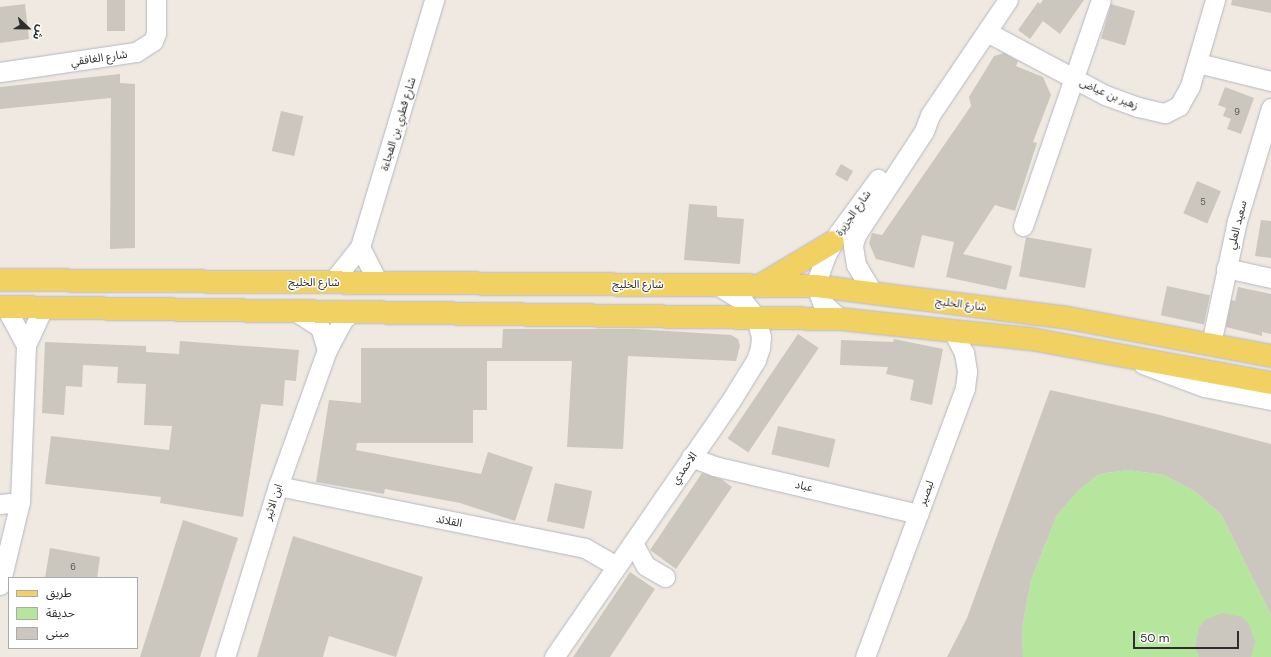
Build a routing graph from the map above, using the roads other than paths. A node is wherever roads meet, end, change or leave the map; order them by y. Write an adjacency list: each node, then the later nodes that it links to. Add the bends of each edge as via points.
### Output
1 (156, 0): 8 (street, شارع الغافقي, via 156,33 153,41 136,52)
2 (434, 0): 16 (street, شارع قطري بن الفجاءة)
3 (1008, 0): 6 (street, شارع الجزيرة)
4 (1101, 0): 9 (street, زهير بن عياض)
5 (1215, 0): 7 (street, زهير بن عياض)
6 (986, 32): 9 (street, زهير بن عياض); 12 (street, شارع الجزيرة)
7 (1200, 58): 9 (street, زهير بن عياض, via 1182,102 1174,110 1164,113 1121,102); 10 (street)
8 (0, 72)
9 (1074, 79): 14 (street, زهير بن عياض)
10 (1271, 81)
11 (1271, 108): 13 (street, سعيد العلي)
12 (930, 115): 15 (street, شارع الجزيرة, via 917,126); 25 (street, شارع الجزيرة, via 924,131 856,235 853,245 856,265)
13 (1264, 152): 17 (street, سعيد العلي)
14 (1023, 226)
15 (833, 242): 23 (main road); 24 (street, شارع الجزيرة, via 821,265)
16 (360, 247): 20 (street, شارع قطري بن الفجاءة); 21 (street)
17 (1226, 268): 18 (street); 33 (street, سعيد العلي)
18 (1271, 278)
19 (0, 280): 20 (main road, شارع الخليج)
20 (332, 282): 21 (main road, شارع الخليج)
21 (378, 282): 22 (main road, شارع الخليج)
22 (715, 284): 23 (main road, شارع الخليج); 30 (street, الاحمدي, via 744,302)
23 (760, 284): 24 (main road, شارع الخليج)
24 (816, 286): 25 (main road, شارع الخليج); 31 (street, via 822,302)
25 (872, 293): 33 (main road, شارع الخليج, via 1063,317)
26 (3, 308): 27 (main road); 34 (street)
27 (43, 308): 28 (main road); 34 (street)
28 (295, 311): 29 (main road); 35 (street, via 320,327)
29 (352, 312): 30 (main road); 35 (street, ابن الاثير, via 343,320)
30 (756, 317): 31 (main road); 40 (street, الاحمدي, via 761,337 756,360)
31 (840, 319): 32 (main road)
32 (952, 329): 36 (main road, via 1031,339); 44 (street, لبصير, via 964,353 966,379)
33 (1211, 344): 37 (main road, شارع الخليج)
34 (26, 345): 42 (street)
35 (327, 350): 41 (street, ابن الاثير)
36 (1128, 356): 38 (main road); 39 (street, via 1184,382)
37 (1271, 356)
38 (1271, 383)
39 (1271, 400)
40 (691, 457): 44 (street, عباد, via 714,466); 45 (street, الاحمدي)
41 (278, 486): 46 (street, القلائد, via 585,548); 50 (street, ابن الاثير)
42 (20, 502): 43 (street); 49 (street)
43 (0, 504)
44 (918, 514): 52 (street, لبصير)
45 (633, 542): 46 (street, الاحمدي); 47 (street)
46 (616, 566): 47 (street); 51 (street, الاحمدي)
47 (646, 566): 48 (street)
48 (665, 577)
49 (0, 585)
50 (225, 657)
51 (554, 657)
52 (865, 657)

